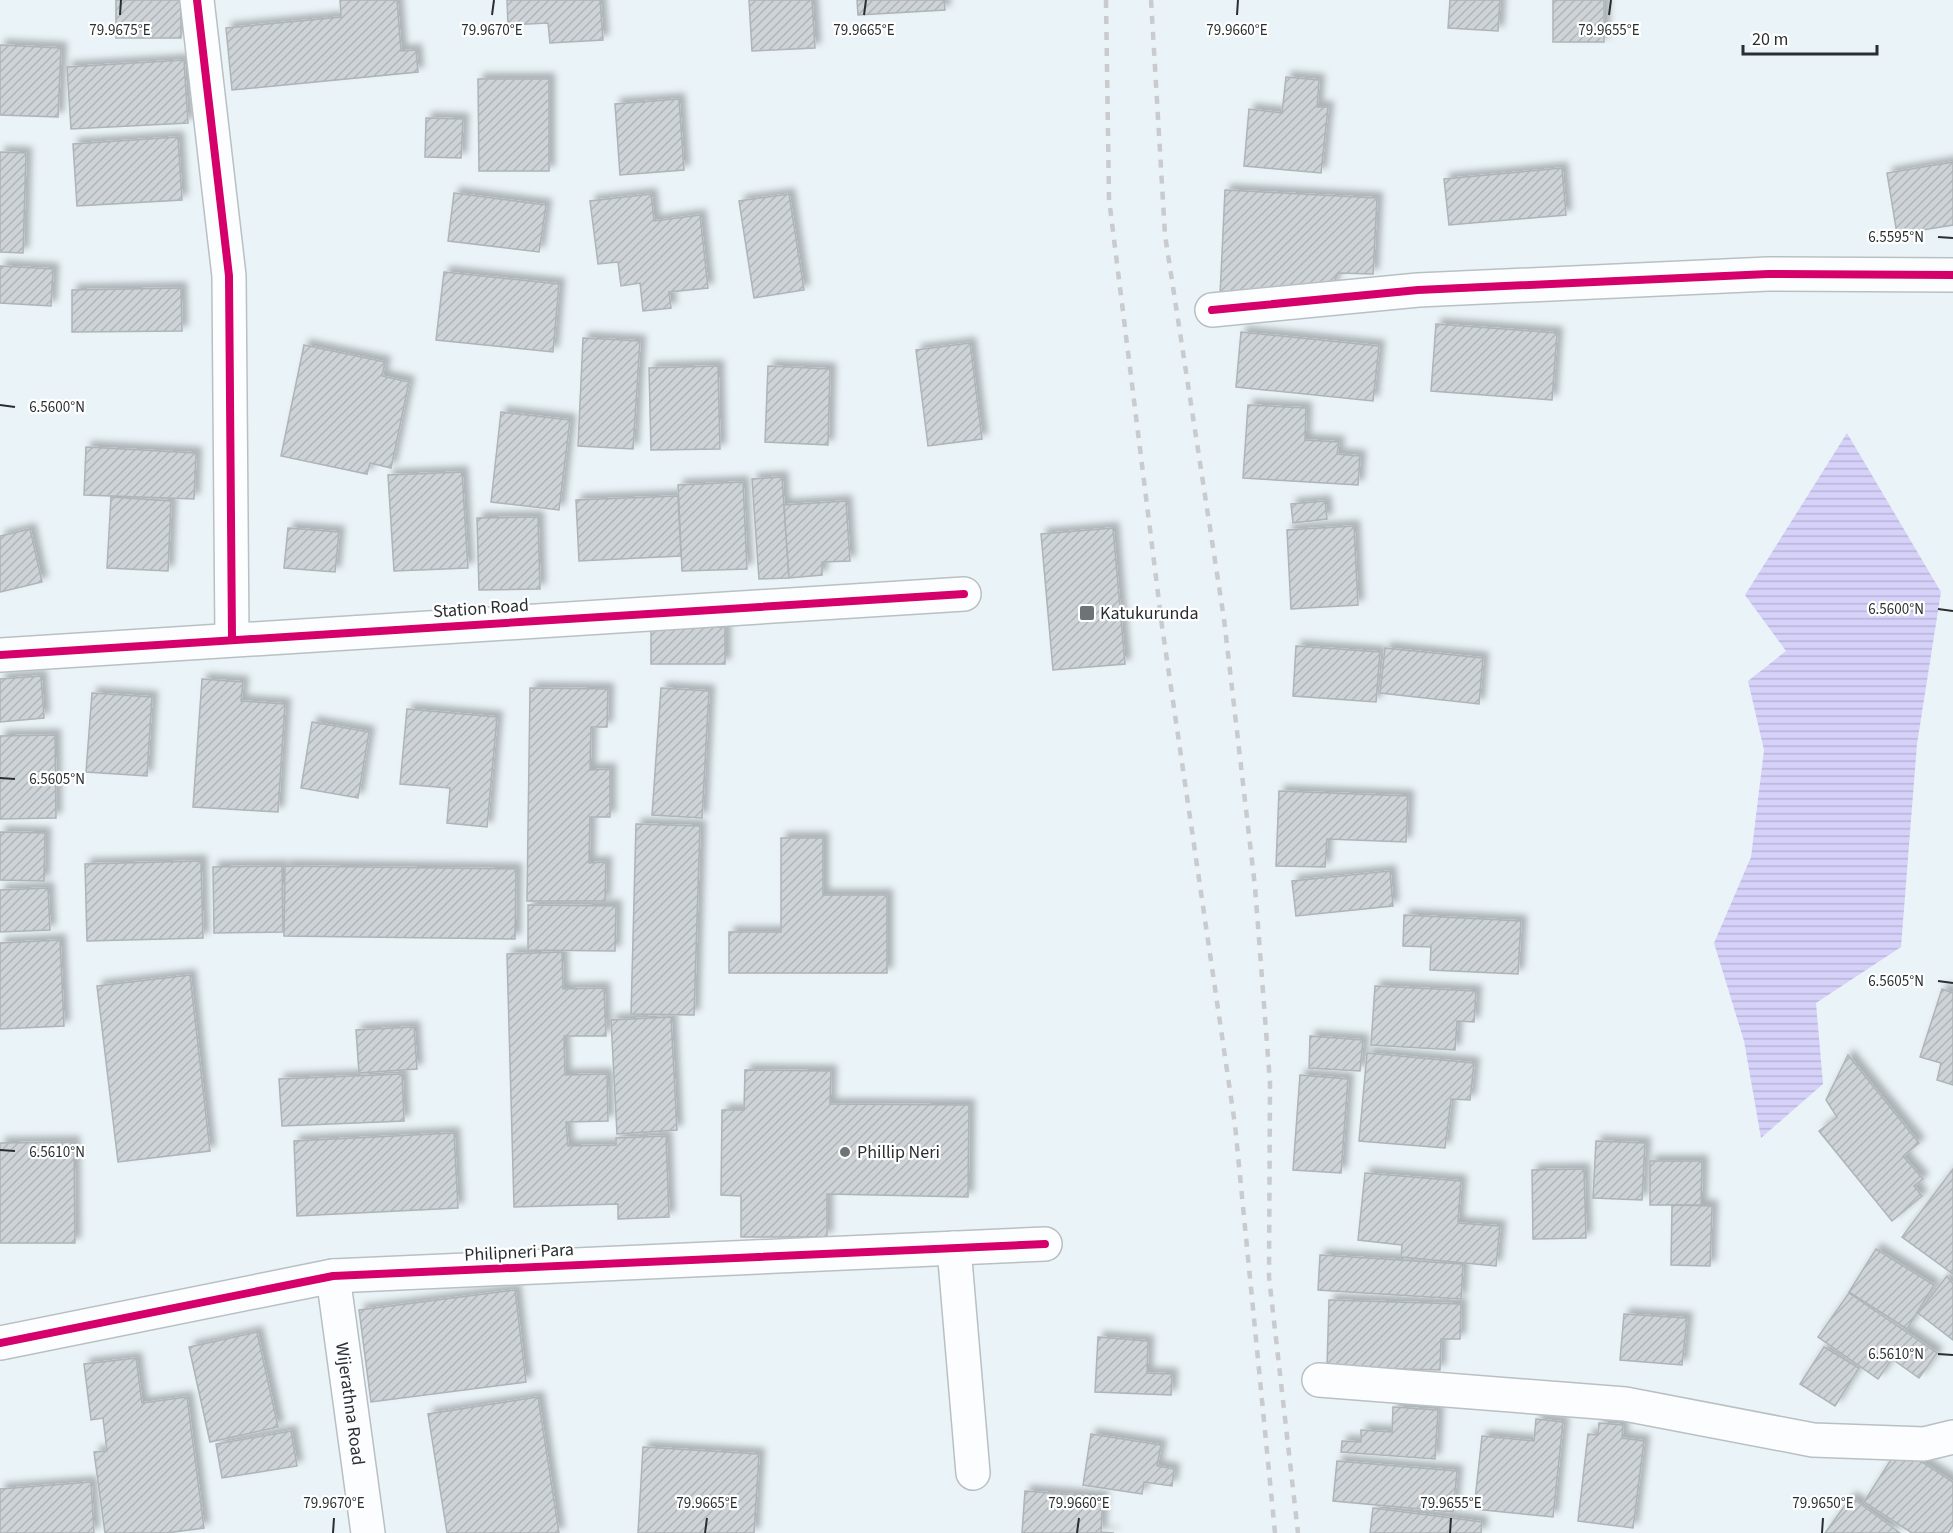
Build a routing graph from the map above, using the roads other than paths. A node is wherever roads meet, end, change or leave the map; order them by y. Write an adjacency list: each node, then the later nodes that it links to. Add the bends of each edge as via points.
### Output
1 (197, 0): 5 (street, via 229,276)
2 (1953, 275): 3 (street, via 1768,274 1430,289)
3 (1212, 310)
4 (964, 594): 5 (street, Station Road)
5 (231, 639): 6 (street, Station Road)
6 (0, 655)
7 (1045, 1244): 8 (street, Philipneri Para)
8 (954, 1248): 9 (street, Philipneri Para); 13 (street)
9 (333, 1276): 10 (street, Philipneri Para); 14 (street, Wijerathna Road)
10 (0, 1343)
11 (1319, 1380): 12 (street, via 1625,1404 1813,1440 1924,1444)
12 (1953, 1437)
13 (973, 1473)
14 (368, 1533)

